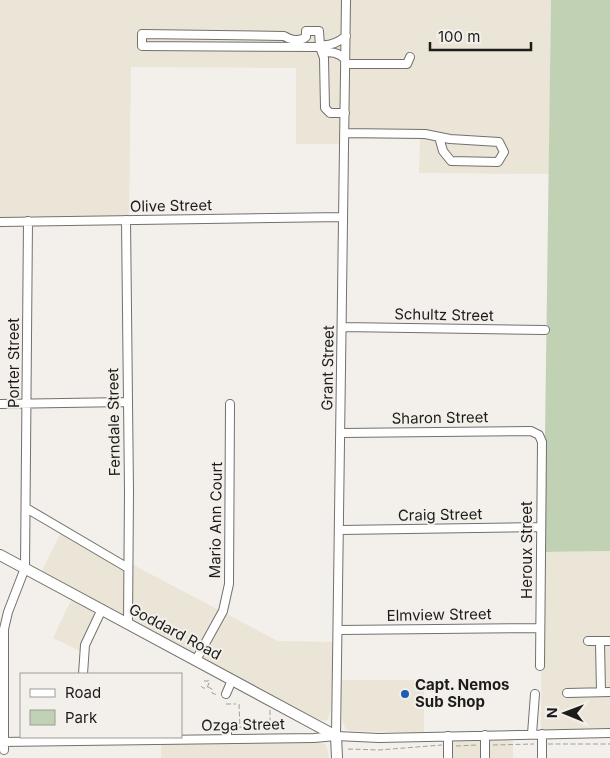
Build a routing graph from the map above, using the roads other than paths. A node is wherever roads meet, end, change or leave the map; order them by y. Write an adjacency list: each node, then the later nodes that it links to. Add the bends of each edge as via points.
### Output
1 (346, 0): 2 (street, Grant Street)
2 (346, 36): 3 (street); 5 (street, Grant Street)
3 (321, 51): 3 (street, via 142,46 142,34 284,36 290,40 302,40 306,31 319,31); 5 (street, via 335,53); 6 (street, via 325,108 330,113)
4 (410, 56): 5 (street, via 407,64)
5 (345, 62): 6 (street, Grant Street)
6 (344, 113): 7 (street, Grant Street)
7 (344, 133): 8 (street); 9 (street, Grant Street)
8 (439, 137): 8 (street, via 500,142 504,152 498,162 452,161 443,152)
9 (343, 218): 10 (street, Olive Street); 13 (street, Grant Street)
10 (126, 220): 11 (street, Olive Street); 15 (street, Ferndale Street)
11 (28, 221): 12 (street, Olive Street); 17 (street, Porter Street)
12 (0, 222)
13 (342, 327): 14 (street, Schultz Street); 19 (street, Grant Street)
14 (545, 330)
15 (127, 402): 17 (street); 26 (street, Ferndale Street)
16 (0, 404): 17 (street)
17 (27, 404): 21 (street, Porter Street)
18 (230, 404): 34 (street, Mario Ann Court, via 229,584 223,611)
19 (341, 433): 20 (street, Sharon Street, via 531,431); 23 (street, Grant Street)
20 (539, 434): 22 (street, Heroux Street, via 542,442)
21 (26, 508): 25 (street, Porter Street); 26 (street)
22 (540, 527): 23 (street, Craig Street); 29 (street, Heroux Street)
23 (340, 530): 30 (street, Grant Street)
24 (0, 555): 25 (main road, Goddard Road)
25 (25, 568): 27 (main road, Goddard Road); 52 (street, Porter Street, via 4,630)
26 (128, 568): 28 (street, Ferndale Street)
27 (102, 609): 28 (main road, Goddard Road); 36 (street, via 85,645)
28 (128, 623): 34 (main road, Goddard Road)
29 (540, 628): 30 (street, Elmview Street); 35 (street, Heroux Street)
30 (339, 630): 48 (street, Grant Street)
31 (588, 641): 33 (street)
32 (610, 641): 33 (street)
33 (600, 642): 38 (street)
34 (196, 660): 37 (main road, Goddard Road)
35 (540, 666)
36 (83, 673)
37 (232, 680): 41 (street); 48 (main road, Goddard Road)
38 (601, 692): 39 (street); 40 (street)
39 (610, 692)
40 (567, 693)
41 (226, 694)
42 (535, 694): 45 (street)
43 (227, 728): 51 (street)
44 (610, 733): 46 (street, Ozga Street)
45 (532, 734): 46 (street, Ozga Street); 47 (street, Ozga Street)
46 (542, 734): 56 (street)
47 (485, 735): 49 (street, Ozga Street); 55 (street)
48 (336, 736): 49 (street, Ozga Street); 51 (street, Ozga Street); 53 (main road)
49 (448, 736): 54 (street)
50 (86, 739): 51 (street, Ozga Street); 52 (street, Ozga Street)
51 (227, 739)
52 (3, 744)
53 (337, 758)
54 (448, 758)
55 (485, 758)
56 (542, 758)

